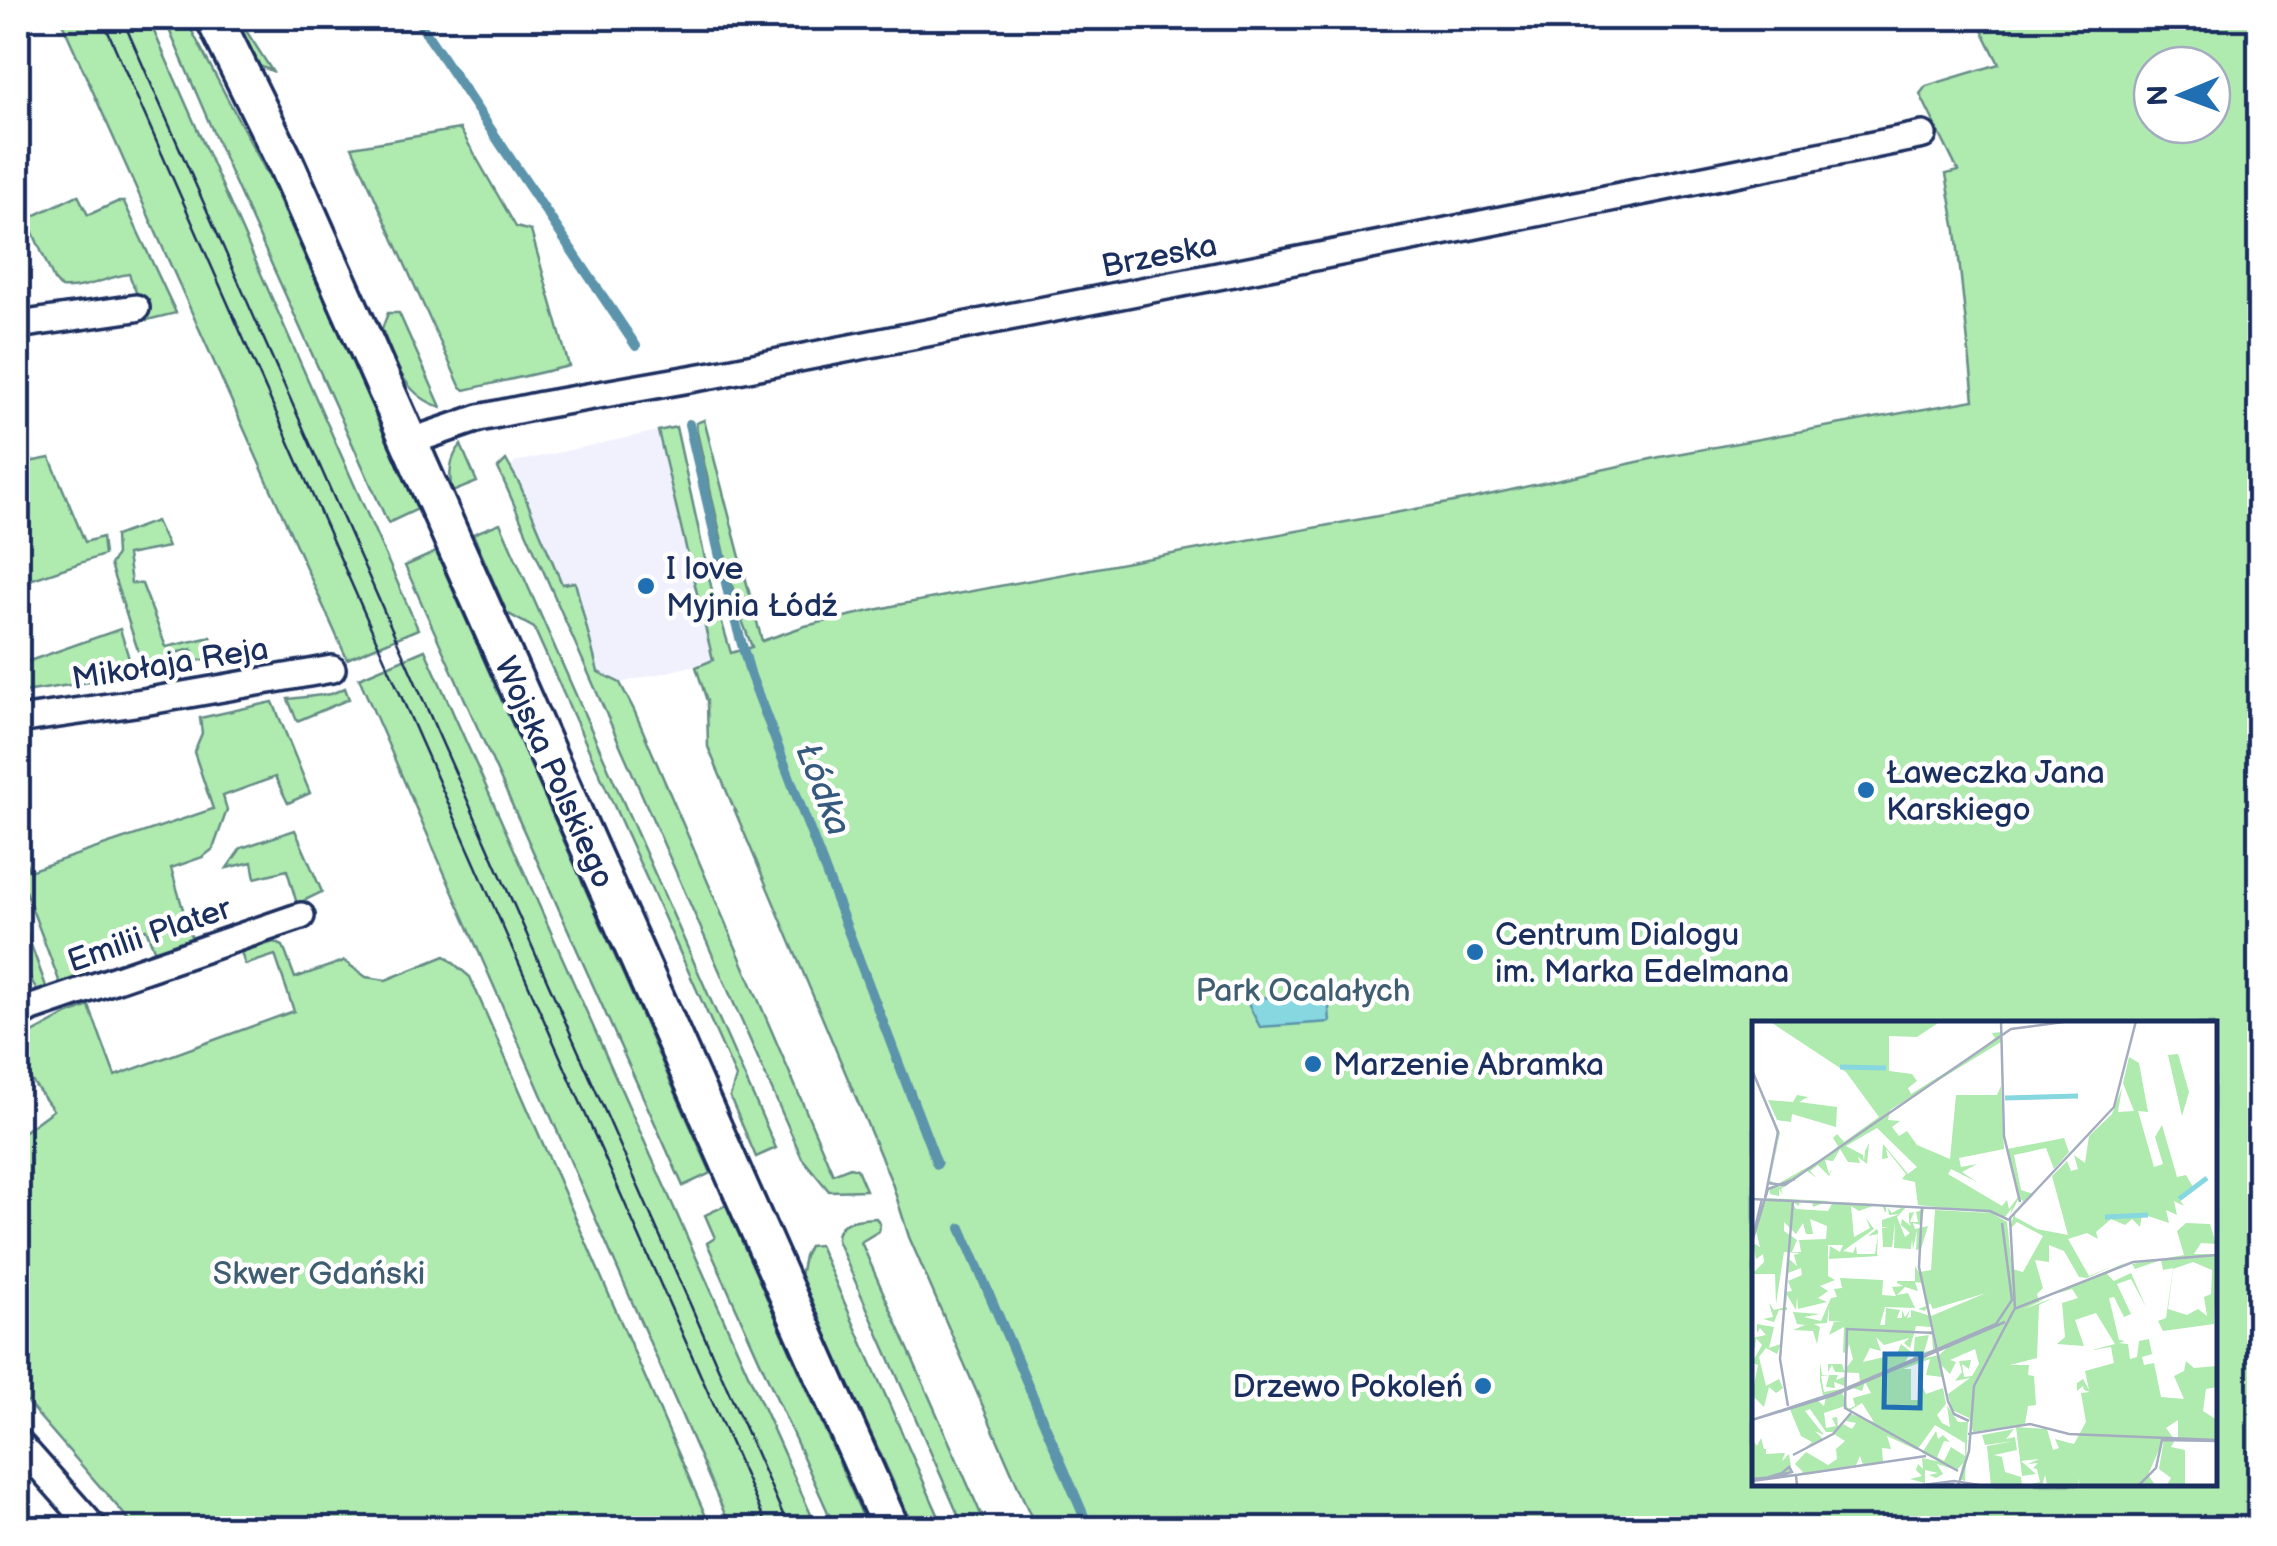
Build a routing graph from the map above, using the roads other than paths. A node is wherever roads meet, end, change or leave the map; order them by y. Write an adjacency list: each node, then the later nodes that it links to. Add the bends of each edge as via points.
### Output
1 (214, 18): 5 (main road, Wojska Polskiego)
2 (1923, 135): 5 (street, Brzeska, via 542,405)
3 (136, 308): 4 (street)
4 (18, 325)
5 (408, 442): 12 (main road, Wojska Polskiego)
6 (332, 669): 7 (street, Mikołaja Reja)
7 (18, 720)
8 (301, 916): 9 (street, Emilii Plater)
9 (18, 1016)
10 (18, 1442): 11 (street)
11 (94, 1528)
12 (891, 1528)

